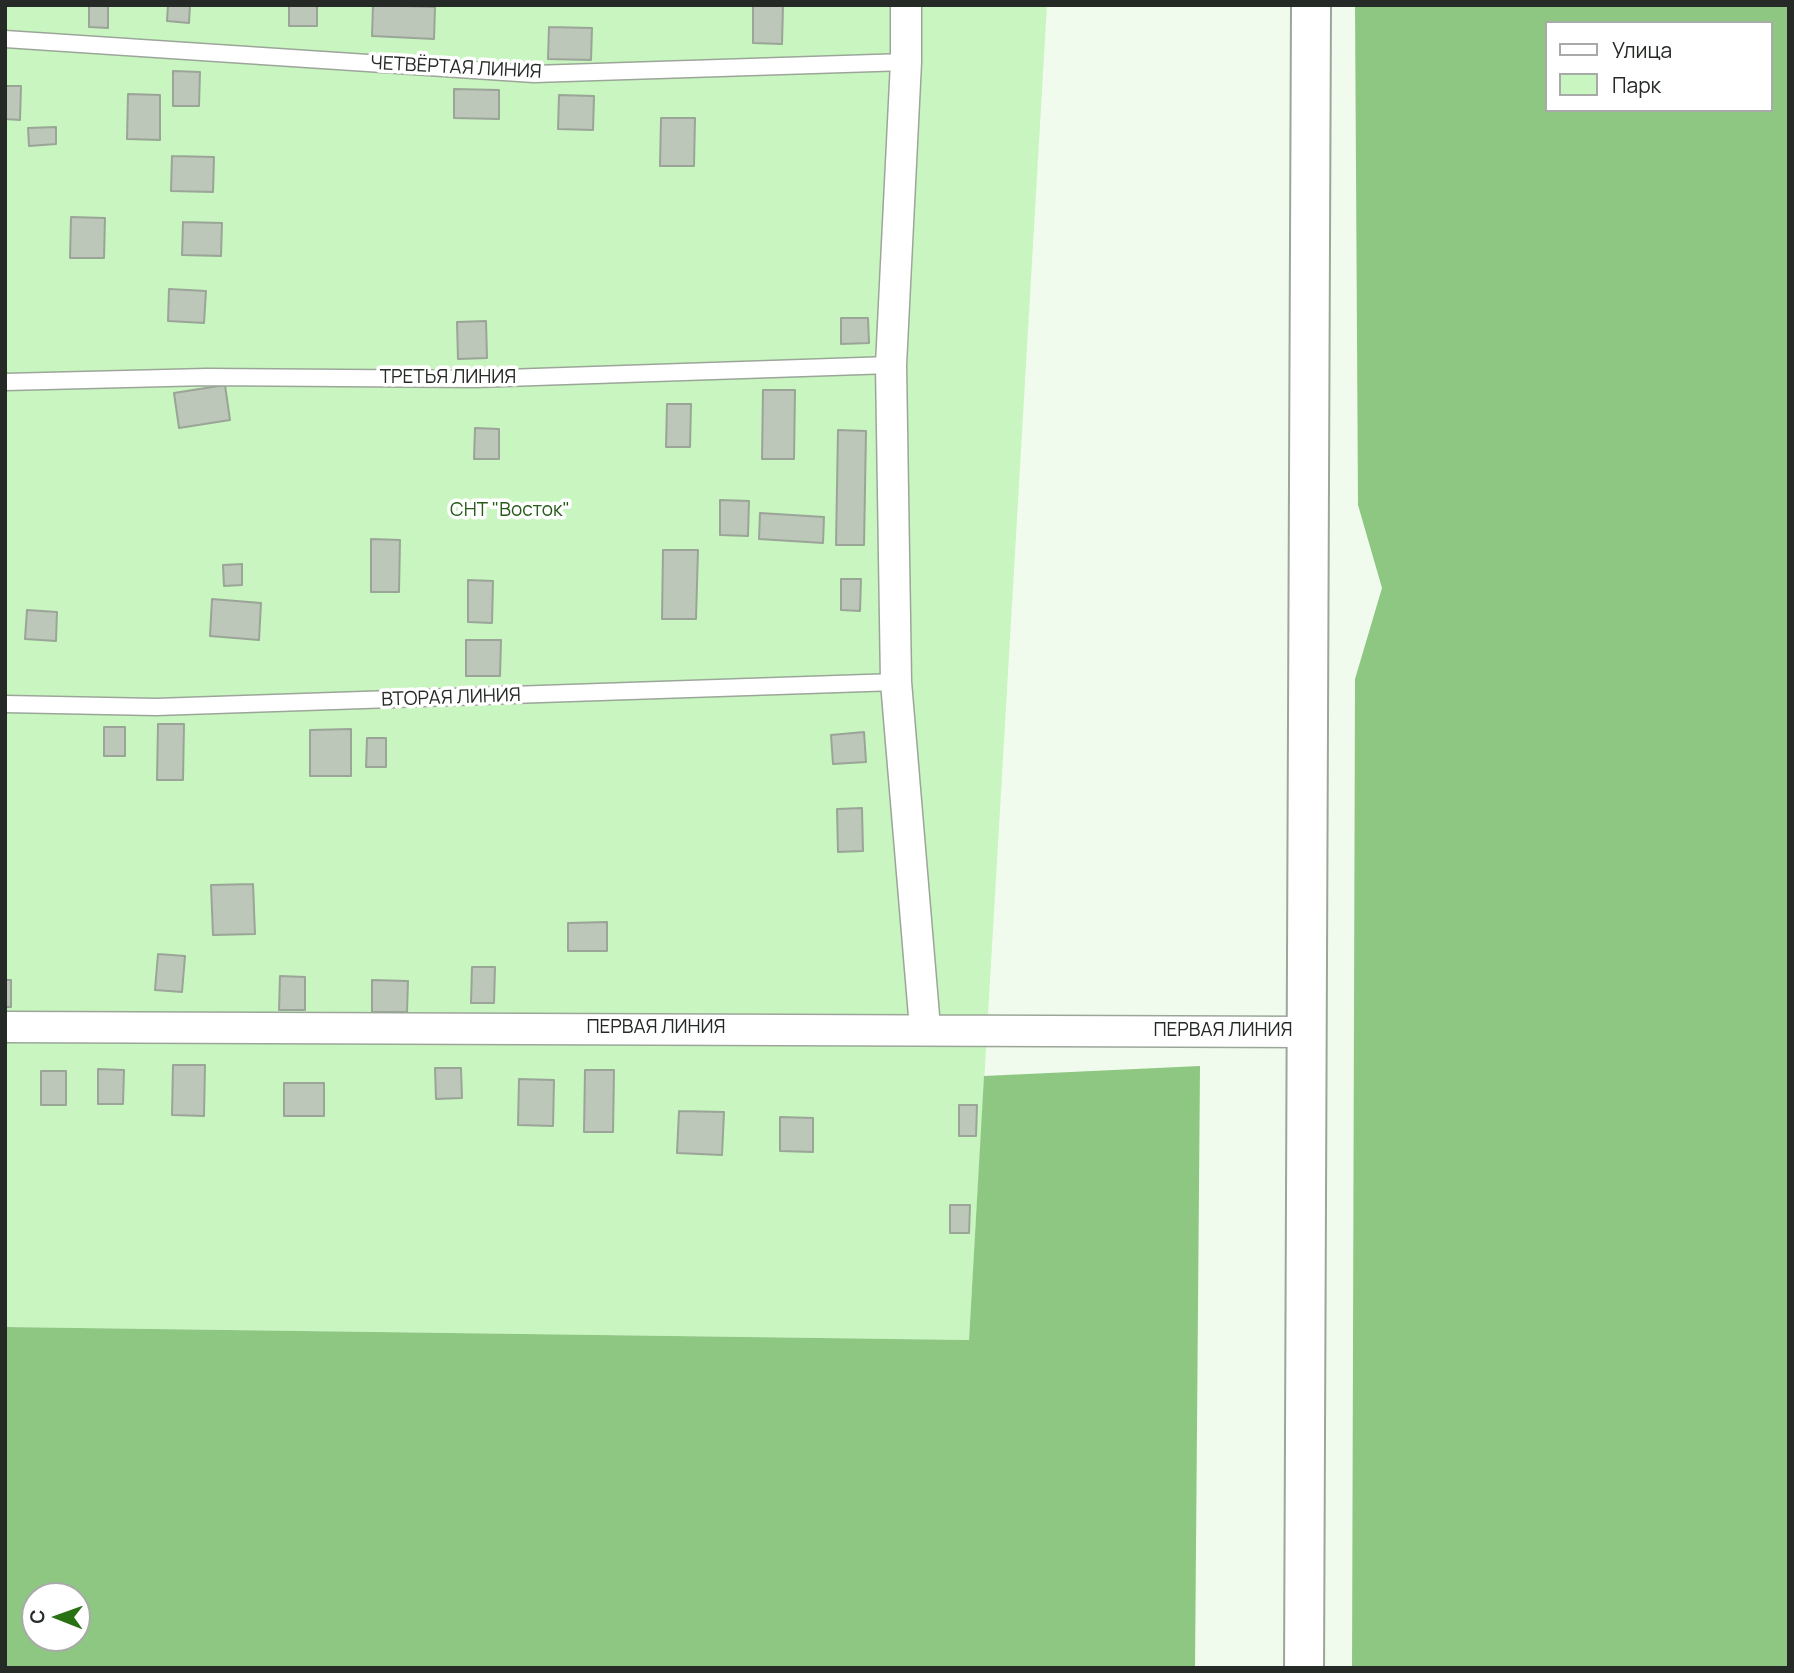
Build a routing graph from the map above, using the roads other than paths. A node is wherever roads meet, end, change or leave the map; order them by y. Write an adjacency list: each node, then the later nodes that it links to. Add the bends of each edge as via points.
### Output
1 (906, 5): 4 (street)
2 (1311, 5): 11 (main road)
3 (5, 39): 4 (lane, ЧЕТВЁРТАЯ ЛИНИЯ, via 534,74)
4 (906, 62): 5 (street)
5 (891, 365): 6 (lane, ТРЕТЬЯ ЛИНИЯ, via 476,379 207,377); 7 (street)
6 (5, 382)
7 (896, 682): 8 (lane, ВТОРАЯ ЛИНИЯ, via 324,702); 10 (street)
8 (5, 704)
9 (5, 1027): 10 (street, ПЕРВАЯ ЛИНИЯ)
10 (925, 1028): 11 (street, ПЕРВАЯ ЛИНИЯ)
11 (1307, 1032): 12 (main road)
12 (1304, 1668)

